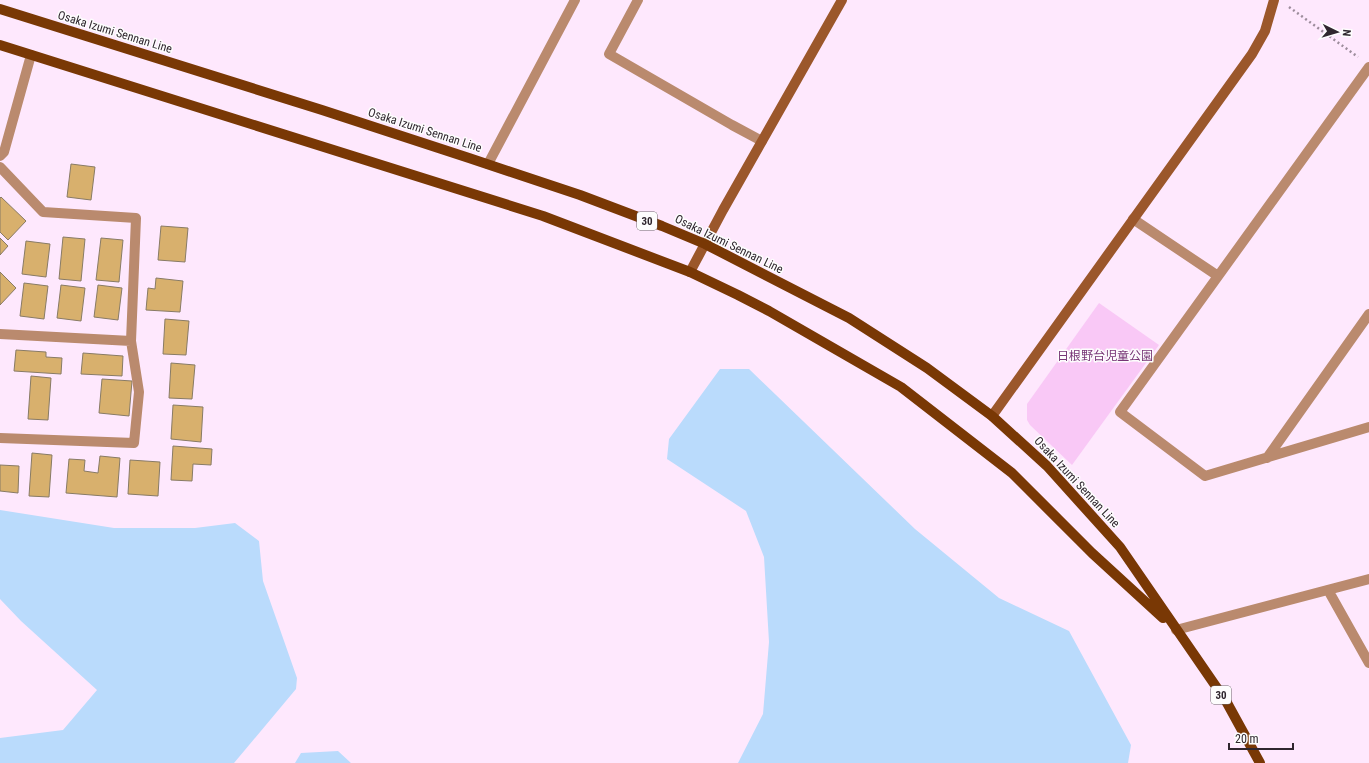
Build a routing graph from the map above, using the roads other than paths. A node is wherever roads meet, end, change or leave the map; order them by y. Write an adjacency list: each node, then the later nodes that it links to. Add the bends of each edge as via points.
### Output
1 (575, 0): 11 (street)
2 (638, 0): 9 (street, via 609,54)
3 (842, 0): 9 (street)
4 (1274, 0): 13 (street, via 1265,31 1252,54)
5 (0, 9): 11 (main road, Osaka Izumi Sennan Line / 30)
6 (0, 45): 7 (main road, Osaka Izumi Sennan Line / 30)
7 (31, 55): 10 (street, via 4,152); 15 (main road, Osaka Izumi Sennan Line / 30, via 543,216)
8 (1369, 66): 16 (street)
9 (762, 141): 14 (street)
10 (0, 156)
11 (488, 164): 14 (main road, Osaka Izumi Sennan Line / 30, via 580,195)
12 (0, 167): 19 (street, via 43,212 136,218)
13 (1133, 219): 16 (street); 20 (street)
14 (705, 244): 15 (street); 20 (main road, Osaka Izumi Sennan Line / 30, via 849,318 927,368)
15 (690, 272): 26 (main road, Osaka Izumi Sennan Line / 30, via 769,311 900,387 1012,473 1092,553)
16 (1218, 276): 23 (street, via 1120,412 1205,476)
17 (1369, 314): 23 (street)
18 (0, 334): 19 (street)
19 (131, 341): 22 (street, via 139,392 134,443)
20 (992, 416): 26 (main road, Osaka Izumi Sennan Line / 30, via 1047,466 1120,547)
21 (1369, 427): 23 (street)
22 (0, 438)
23 (1267, 458)
24 (1369, 579): 25 (street)
25 (1328, 590): 26 (street); 27 (street)
26 (1176, 630): 28 (main road, Osaka Izumi Sennan Line / 30, via 1226,701)
27 (1369, 663)
28 (1260, 763)

